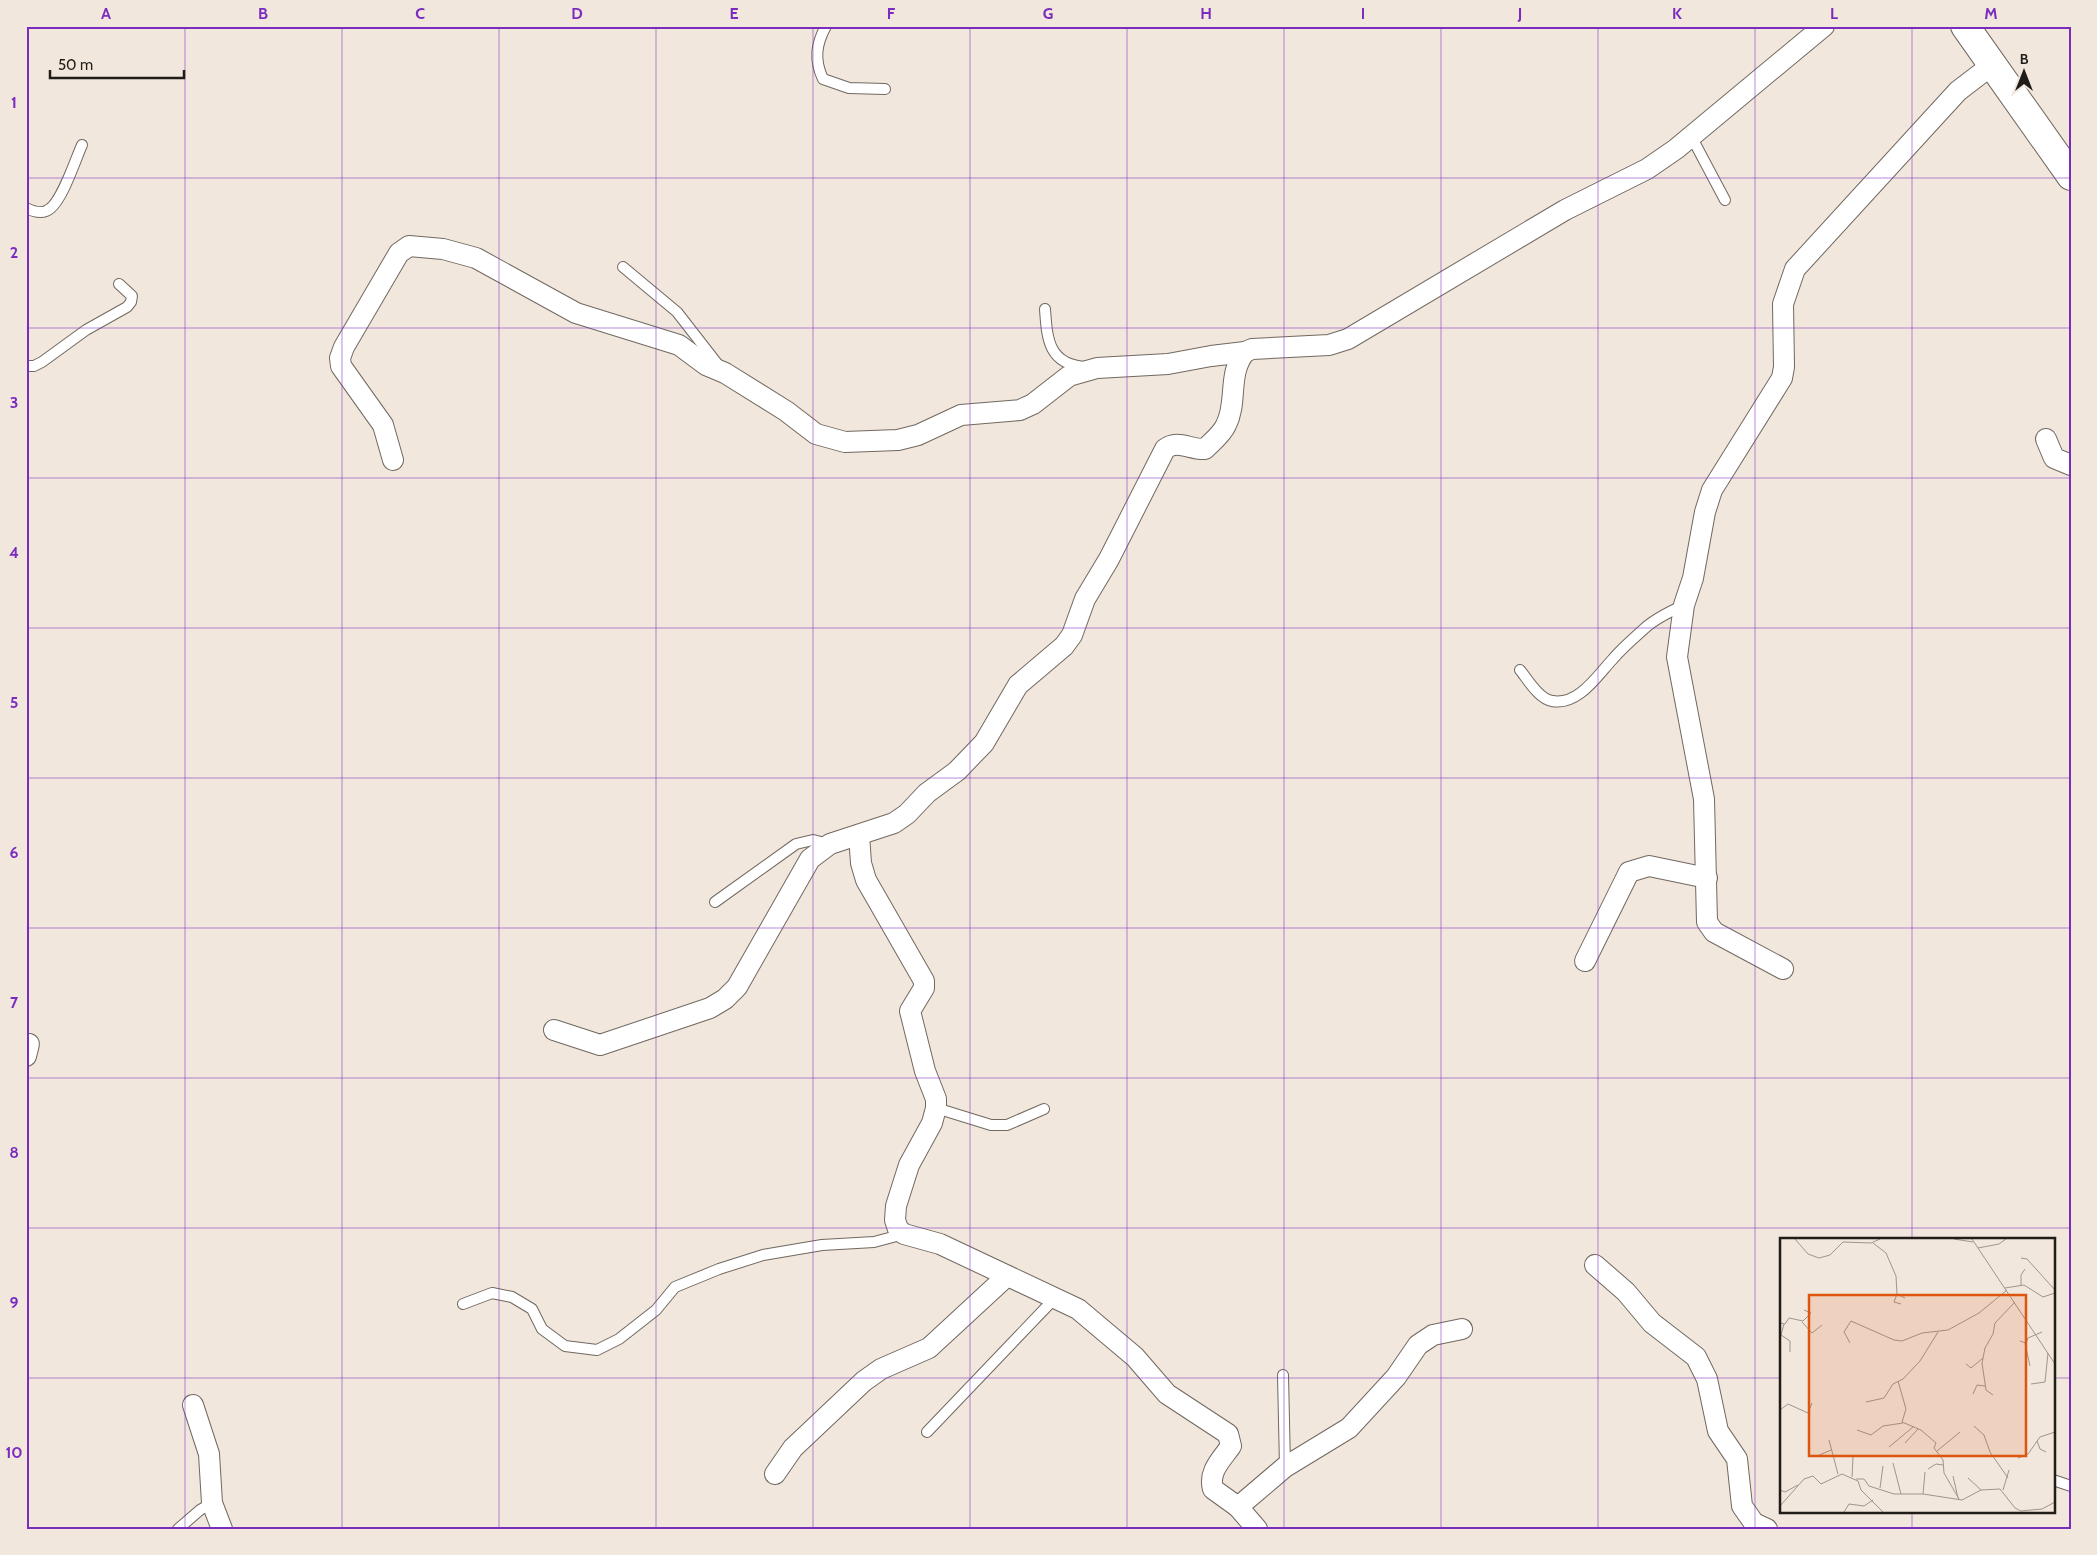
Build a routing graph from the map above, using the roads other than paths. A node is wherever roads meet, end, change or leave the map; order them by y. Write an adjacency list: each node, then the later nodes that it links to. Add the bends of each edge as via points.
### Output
1 (826, 26): 5 (lane, via 817,48 816,65 823,79 849,88)
2 (1824, 26): 6 (street)
3 (1965, 26): 4 (main road)
4 (1992, 65): 8 (main road); 21 (street, via 1958,91 1795,269 1782,304 1782,378 1712,490)
5 (885, 89)
6 (1691, 136): 9 (lane); 14 (street, via 1647,169 1566,210 1348,339 1329,345)
7 (82, 145): 10 (lane, via 56,204 45,212)
8 (2071, 176)
9 (1725, 200)
10 (26, 208)
11 (623, 267): 17 (lane, via 677,312)
12 (120, 284): 15 (lane, via 132,296 127,307 86,330 42,362)
13 (1045, 309): 16 (lane, via 1048,342 1055,354 1065,362)
14 (1245, 352): 16 (street, via 1168,364); 23 (street, via 1238,360 1233,379 1226,427 1205,449 1172,444 1165,449 1085,599 1072,636 1018,685 984,743 958,771 894,823)
15 (26, 366)
16 (1097, 368): 17 (street, via 1069,376 1020,410 961,415 918,436 875,442 845,442 816,434)
17 (725, 373): 19 (street, via 706,365 674,342 576,313 476,258 443,249 409,246 399,254 340,358 345,374 383,424)
18 (2046, 439): 20 (street, via 2054,458)
19 (393, 460)
20 (2071, 465)
21 (1684, 605): 22 (lane, via 1646,626 1592,684 1563,701 1551,702 1541,696); 25 (street, via 1677,657 1704,799)
22 (1520, 670)
23 (859, 835): 24 (street); 30 (street, via 866,880 924,980 924,988 910,1011 925,1071 936,1098)
24 (830, 844): 26 (lane, via 813,840 796,844); 29 (street, via 810,859 737,987 725,999 710,1008 600,1046)
25 (1707, 878): 27 (street, via 1649,866 1629,872); 28 (street, via 1707,922 1714,932)
26 (715, 902)
27 (1585, 961)
28 (1783, 969)
29 (554, 1030)
30 (936, 1108): 31 (lane, via 991,1125 1007,1125); 32 (street, via 932,1123 909,1166 896,1206 894,1220)
31 (1044, 1109)
32 (904, 1234): 34 (street, via 940,1244); 36 (lane, via 874,1242 822,1245 763,1256 719,1269 675,1287 656,1310 619,1339 597,1350 564,1346 542,1329 532,1308 512,1297 492,1293)
33 (1595, 1265): 50 (street, via 1626,1292 1652,1323 1696,1357 1707,1379 1718,1431 1737,1459 1742,1506 1754,1523)
34 (1007, 1276): 35 (street); 42 (street, via 929,1348 881,1369 864,1381 794,1448)
35 (1055, 1298): 40 (lane); 46 (street, via 1078,1308 1150,1372 1167,1394 1228,1434 1230,1446 1210,1480 1213,1489)
36 (463, 1304)
37 (1462, 1329): 41 (street, via 1433,1335 1418,1345 1396,1377 1349,1428)
38 (1283, 1376): 41 (lane)
39 (194, 1405): 45 (street, via 209,1454)
40 (927, 1432)
41 (1285, 1467): 46 (street)
42 (775, 1474)
43 (2054, 1480): 44 (lane)
44 (2071, 1486)
45 (212, 1503): 47 (lane); 48 (street)
46 (1238, 1507): 49 (street)
47 (178, 1529)
48 (222, 1529)
49 (1257, 1529)
50 (1767, 1529)

